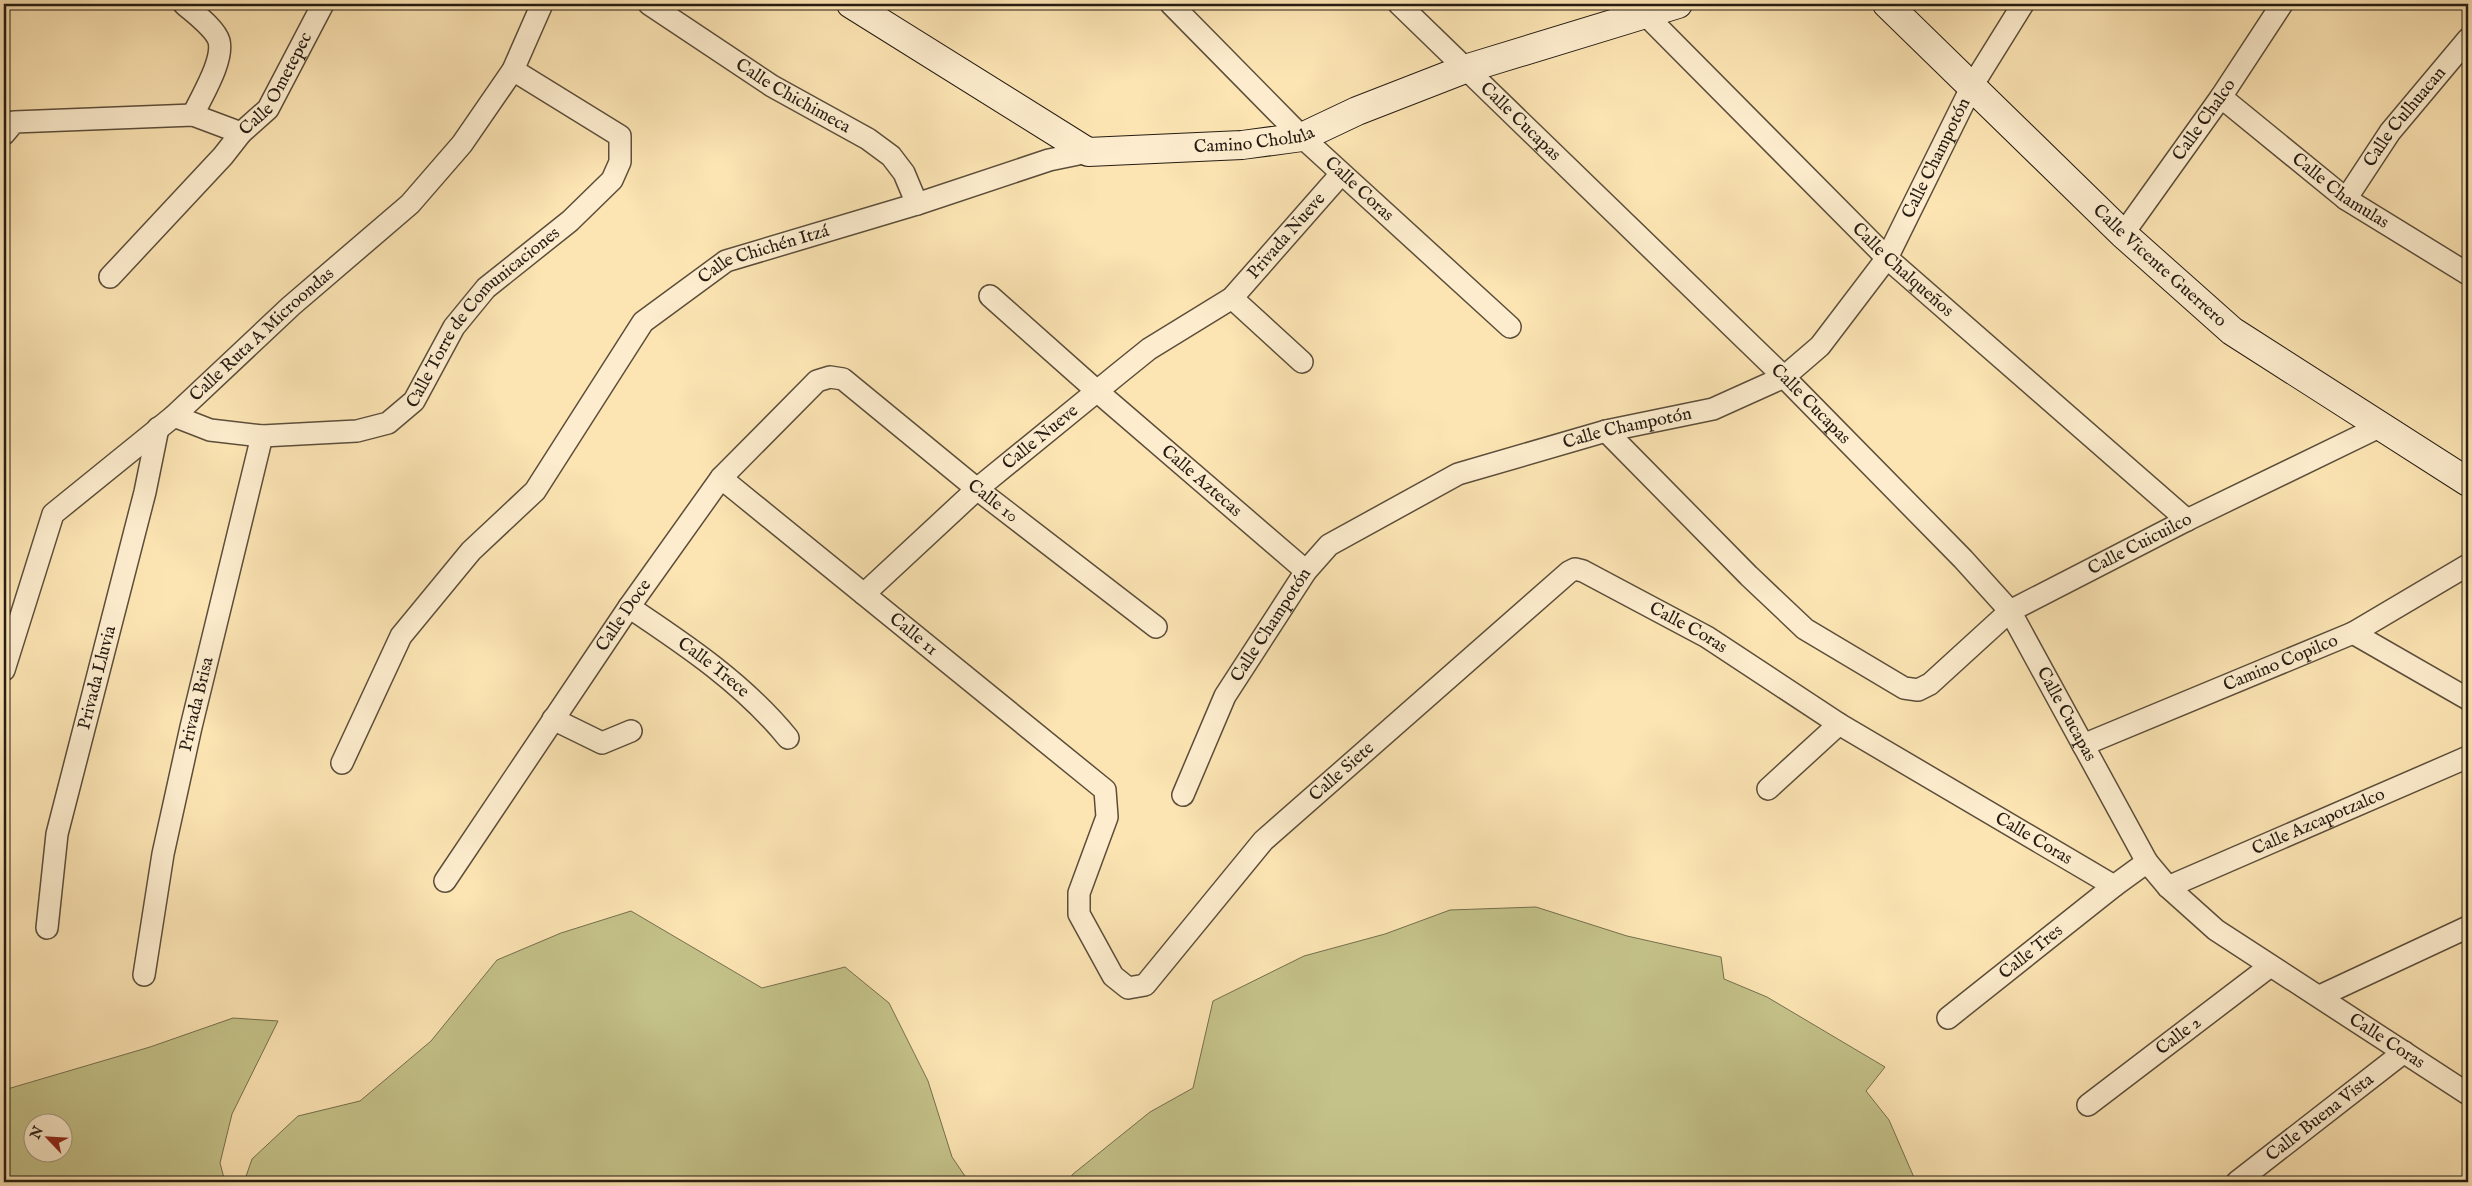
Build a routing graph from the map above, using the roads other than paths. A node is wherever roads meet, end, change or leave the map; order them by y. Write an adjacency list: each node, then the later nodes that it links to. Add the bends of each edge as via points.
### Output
1 (184, 4): 18 (street, via 205,22 219,41 218,63)
2 (323, 4): 20 (street, Calle Ometepec, via 268,109)
3 (542, 4): 15 (street, Calle Ruta A Microondas)
4 (649, 4): 25 (street, Calle Chichimeca, via 772,86 891,156 904,173)
5 (1171, 4): 21 (street, Calle Coras)
6 (1399, 4): 14 (street, Calle Cucapas)
7 (1678, 4): 12 (street, Camino Cholula)
8 (1887, 4): 16 (street, Calle Vicente Guerrero)
9 (2023, 4): 16 (street, Calle Champotón)
10 (2282, 4): 17 (street, Calle Chalco)
11 (861, 6): 22 (street)
12 (1639, 8): 14 (street, Camino Cholula); 27 (street, Calle Chalqueños)
13 (2468, 39): 24 (street, Calle Culhuacan, via 2390,132)
14 (1465, 69): 21 (street, Camino Cholula, via 1357,111); 34 (street, Calle Cucapas)
15 (513, 70): 37 (street, Calle Ruta A Microondas, via 462,144 410,204 291,306); 40 (street, Calle Torre de Comunicaciones, via 620,136 620,162 612,180 570,221 486,288 454,327 414,401 388,423 357,431)
16 (1972, 86): 26 (street, Calle Vicente Guerrero); 27 (street, Calle Champotón)
17 (2221, 97): 24 (street, Calle Chamulas); 26 (street, Calle Chalco)
18 (193, 115): 19 (street); 20 (street, Calle Ometepec)
19 (7, 123)
20 (241, 133): 29 (street)
21 (1302, 137): 22 (street, Camino Cholula, via 1242,145); 23 (street, Calle Coras)
22 (1088, 152): 25 (street, Calle Chichén Itzá, via 1049,160)
23 (1341, 174): 31 (street, Privada Nueve); 32 (street, Calle Coras)
24 (2346, 199): 28 (street, Calle Chamulas)
25 (917, 204): 61 (street, Calle Chichén Itzá, via 726,260 643,322 535,491 471,551 401,636)
26 (2123, 234): 38 (street, Calle Vicente Guerrero, via 2232,331)
27 (1887, 258): 34 (street, Calle Champotón, via 1820,346); 44 (street, Calle Chalqueños)
28 (2468, 274)
29 (110, 277)
30 (990, 296): 36 (street, Calle Aztecas)
31 (1232, 298): 33 (street); 36 (street, Calle Nueve, via 1149,350)
32 (1510, 327)
33 (1302, 362)
34 (1784, 376): 39 (street, Calle Champotón, via 1713,409); 50 (street, Calle Cucapas)
35 (830, 377): 41 (street, Calle Doce, via 817,381); 43 (street, Calle 10, via 843,379)
36 (1098, 392): 43 (street, Calle Nueve); 47 (street, Calle Aztecas)
37 (166, 422): 40 (street, Calle Torre de Comunicaciones); 53 (street, Calle Ruta A Microondas, via 53,514); 70 (street, Privada Lluvia, via 57,834)
38 (2379, 427): 42 (street, Calle Vicente Guerrero); 44 (street, Calle Cuicuilco)
39 (1606, 431): 47 (street, Calle Champotón, via 1458,474 1330,545); 50 (street, Calle Cuicuilco, via 1806,629 1904,688 1918,690 1930,684)
40 (262, 436): 72 (street, Privada Brisa, via 163,854)
41 (721, 478): 48 (street, Calle 11); 49 (street, Calle Doce)
42 (2468, 482)
43 (977, 489): 48 (street, Calle Nueve); 51 (street, Calle 10)
44 (2187, 520): 50 (street, Calle Cuicuilco)
45 (2468, 565): 52 (street, Camino Copilco)
46 (1575, 570): 56 (street, Calle Coras, via 1583,571 1707,637); 63 (street, Calle Siete, via 1263,841 1145,985 1128,988 1113,976 1079,914 1079,893 1107,817)
47 (1306, 571): 64 (street, Calle Champotón, via 1225,696)
48 (864, 594): 63 (street, Calle 11)
49 (629, 607): 55 (street, Calle Doce); 58 (street, Calle Trece, via 703,657 769,715)
50 (2010, 611): 59 (street, Calle Cucapas)
51 (1156, 627)
52 (2353, 633): 54 (street); 59 (street, Camino Copilco)
53 (4, 670)
54 (2468, 699)
55 (553, 719): 57 (street, via 602,743); 66 (street, Calle Doce)
56 (1839, 724): 62 (street); 67 (street, Calle Coras)
57 (631, 731)
58 (788, 738)
59 (2083, 745): 65 (street, Calle Cucapas)
60 (2468, 757): 68 (street, Calle Azcapotzalco)
61 (342, 763)
62 (1768, 789)
63 (1105, 790)
64 (1183, 795)
65 (2147, 862): 67 (street); 68 (street, Calle Coras)
66 (445, 881)
67 (2114, 886): 74 (street, Calle Tres)
68 (2168, 888): 71 (street, Calle Coras, via 2216,930)
69 (2468, 927): 73 (street)
70 (48, 928)
71 (2269, 966): 73 (street, Calle Coras); 77 (street, Calle 2)
72 (144, 976)
73 (2320, 996): 75 (street, Calle Coras)
74 (1948, 1018)
75 (2404, 1052): 76 (street, Calle Coras); 78 (street, Calle Buena Vista)
76 (2468, 1094)
77 (2088, 1105)
78 (2237, 1182)

